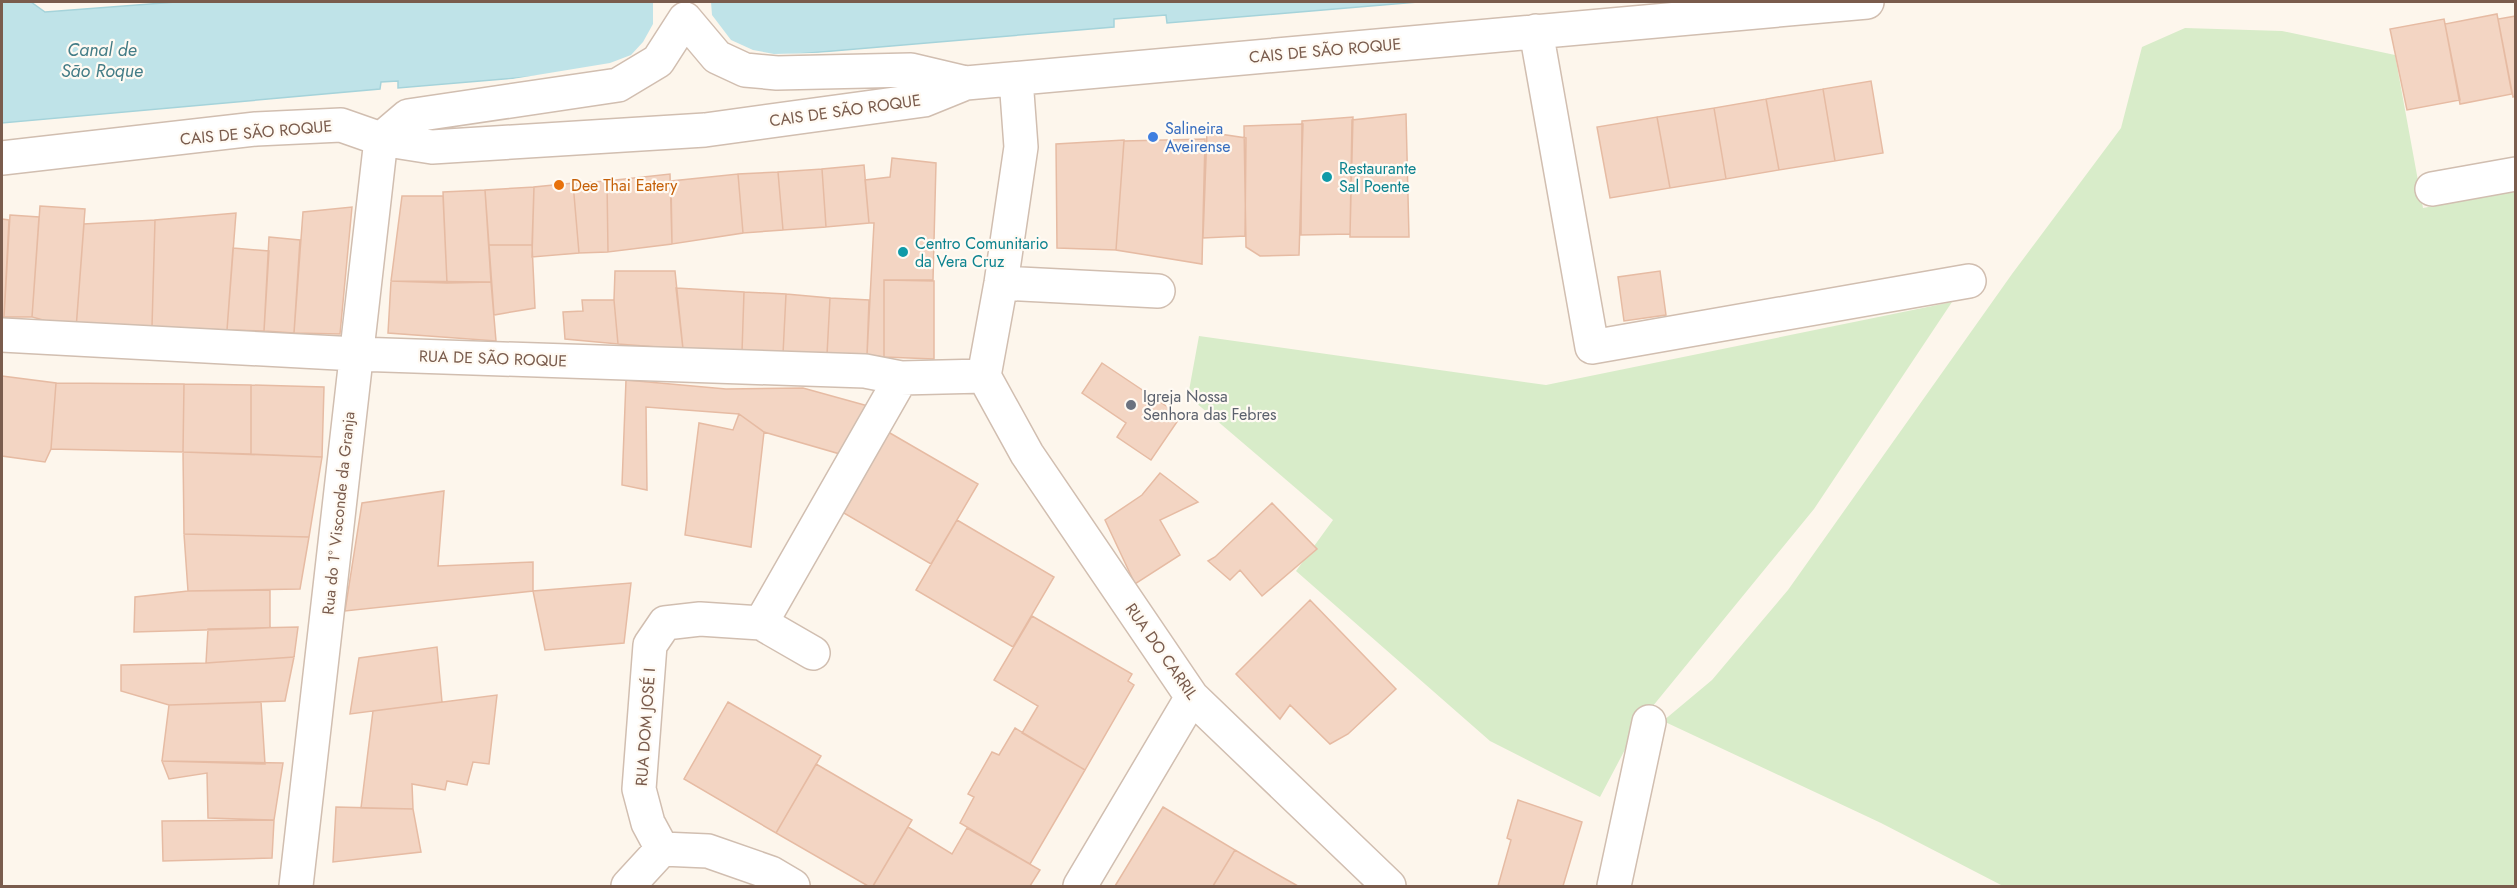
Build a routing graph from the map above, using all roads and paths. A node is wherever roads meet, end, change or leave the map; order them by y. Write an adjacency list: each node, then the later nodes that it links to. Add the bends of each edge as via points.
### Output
1 (1867, 2): 3 (street, CAIS DE SÃO ROQUE)
2 (684, 10): 5 (street, via 717,57 745,70 911,70); 6 (street, via 658,61 618,85 408,116)
3 (1536, 31): 4 (street, CAIS DE SÃO ROQUE); 10 (street, via 1592,347)
4 (1016, 79): 5 (street, CAIS DE SÃO ROQUE); 11 (street, via 1021,147)
5 (966, 83): 6 (street, CAIS DE SÃO ROQUE, via 924,100 705,130 432,147)
6 (381, 139): 7 (street, CAIS DE SÃO ROQUE, via 340,125 256,129); 14 (street, Rua do 1º Visconde da Granja)
7 (2, 158)
8 (2516, 174): 9 (street)
9 (2432, 189)
10 (1969, 281)
11 (1000, 282): 12 (street); 15 (street)
12 (1158, 291)
13 (2, 335): 14 (street, RUA DE SÃO ROQUE)
14 (356, 354): 16 (street, RUA DE SÃO ROQUE, via 865,371); 22 (street, Rua do 1º Visconde da Granja)
15 (984, 376): 16 (street, RUA DE SÃO ROQUE); 19 (street, RUA DO CARRIL, via 1027,454)
16 (901, 378): 17 (street)
17 (761, 623): 18 (street, RUA DOM JOSÉ I); 21 (street, RUA DOM JOSÉ I, via 700,619 665,623 650,645 639,789 648,823)
18 (813, 653)
19 (1192, 697): 25 (street); 26 (street, RUA DO CARRIL)
20 (1648, 722): 27 (street)
21 (662, 849): 23 (street); 24 (street, via 708,851 771,873)
22 (296, 886)
23 (627, 886)
24 (793, 886)
25 (1080, 886)
26 (1389, 886)
27 (1614, 886)

